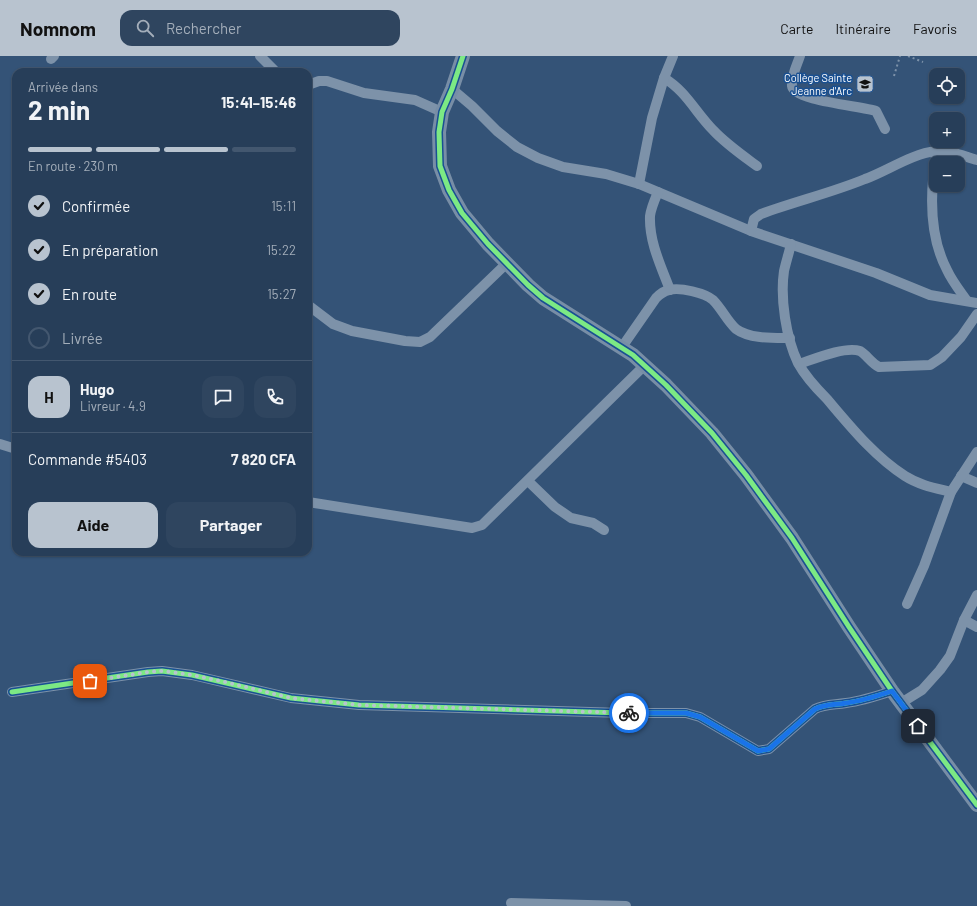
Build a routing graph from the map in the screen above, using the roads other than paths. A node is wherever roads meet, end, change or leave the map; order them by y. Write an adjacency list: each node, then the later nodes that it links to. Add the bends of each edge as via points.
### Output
1 (260, 56): 5 (street)
2 (463, 56): 8 (street)
3 (673, 56): 6 (street)
4 (800, 56): 10 (street, via 793,76 794,91 800,95 876,111)
5 (272, 68)
6 (664, 78): 13 (street, via 683,93 713,130); 14 (street, via 652,118)
7 (312, 84): 9 (street, via 327,81 364,93 415,100)
8 (452, 89): 9 (street); 14 (street, via 497,131 517,147 538,158 563,168 606,174)
9 (442, 112): 18 (street, via 438,132 440,166 448,190 462,213)
10 (885, 129)
11 (938, 150): 12 (street); 16 (street, via 906,160 866,179 762,214 754,220); 20 (street, via 932,183 933,224 938,247 946,270)
12 (977, 160)
13 (757, 166)
14 (639, 184): 15 (street)
15 (658, 192): 16 (street); 19 (street, via 650,215 651,232 655,252)
16 (751, 231): 17 (street)
17 (791, 244): 20 (street, via 876,273 930,295); 23 (street, via 784,271 782,293)
18 (507, 263): 21 (street, via 430,337 420,342 352,331 333,324); 24 (street, via 543,298)
19 (670, 290): 23 (street, via 684,290 712,299 737,330 759,338); 24 (street, via 656,298)
20 (972, 302)
21 (312, 307)
22 (977, 314): 25 (street, via 961,337 930,365 879,367 861,351 852,350 832,353)
23 (790, 338): 25 (street)
24 (622, 347): 26 (street)
25 (799, 364): 33 (street, via 868,446 891,466 906,477 926,486)
26 (645, 366): 31 (street); 40 (street, via 697,417 746,475 792,538)
27 (0, 444): 28 (street)
28 (12, 448)
29 (977, 452): 30 (street)
30 (961, 476): 32 (street); 33 (street)
31 (528, 481): 34 (street, via 482,525 472,528); 35 (street, via 555,507 571,518 593,523)
32 (977, 483)
33 (951, 492): 37 (street)
34 (312, 503)
35 (604, 530)
36 (977, 595): 38 (street)
37 (907, 604)
38 (964, 620): 39 (street); 42 (street, via 950,656 940,670 922,690)
39 (977, 627)
40 (892, 691): 41 (street, via 871,698 820,706 764,751 758,751 700,717 686,713 359,705 291,698 199,676 162,671); 42 (street)
41 (12, 692)
42 (901, 703): 43 (street)
43 (977, 805)
44 (511, 903): 45 (street)
45 (626, 906)

